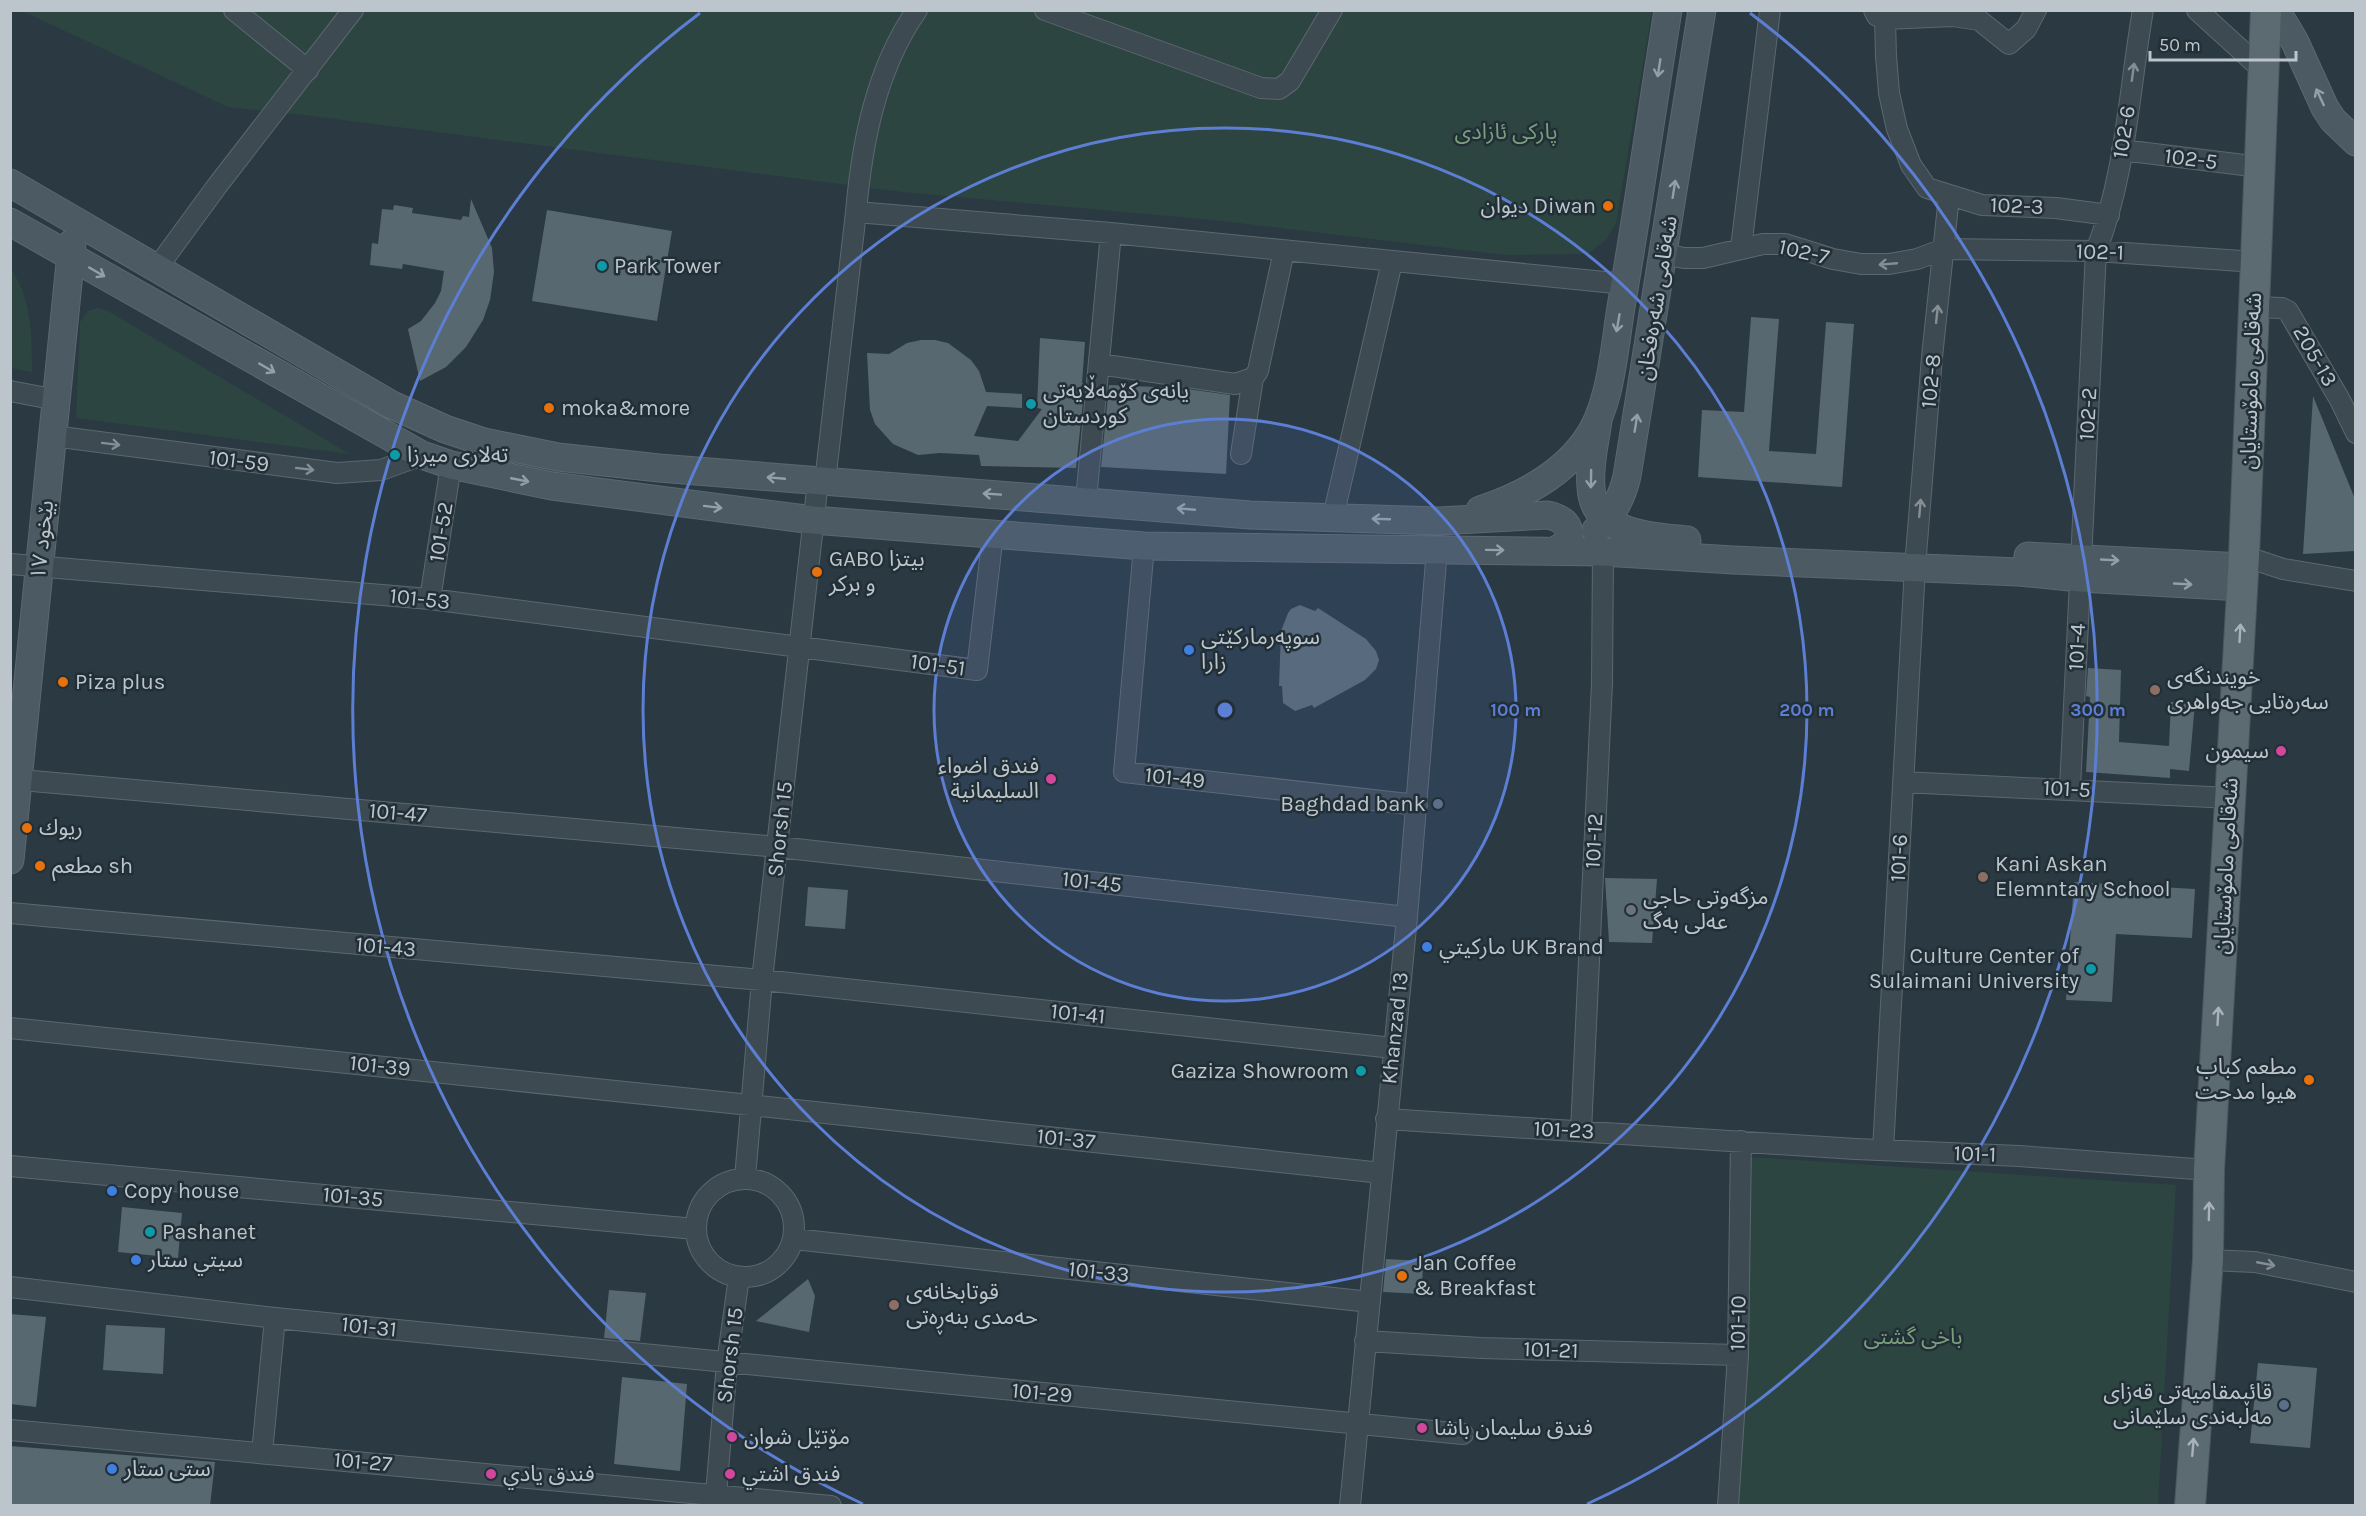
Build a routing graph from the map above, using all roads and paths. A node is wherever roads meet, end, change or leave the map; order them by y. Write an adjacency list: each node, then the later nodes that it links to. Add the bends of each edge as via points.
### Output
1 (234, 10): 15 (street)
2 (352, 10): 15 (street)
3 (917, 10): 22 (street, Shorsh 15, via 885,71 873,109 860,160)
4 (1045, 10): 5 (street, via 1261,88 1279,89 1290,81)
5 (1332, 10)
6 (1668, 10): 36 (main road, one-way to 36)
7 (1702, 10): 31 (main road, شەقامی شەرەفخان, one-way to 7)
8 (1770, 10): 27 (street)
9 (2036, 10): 14 (street, via 2026,29 2009,44 1979,20)
10 (2143, 10): 18 (street, 102-6, one-way to 10)
11 (2197, 10): 16 (street)
12 (2266, 10): 16 (main road, شەقامی مامۆستایان)
13 (2276, 10): 17 (main road, one-way to 13, via 2325,108 2300,51)
14 (1880, 15): 21 (street, 102-3, via 1897,129 1911,165 1928,188)
15 (308, 70): 35 (street)
16 (2264, 71): 19 (main road, شەقامی مامۆستایان)
17 (2355, 142)
18 (2122, 150): 19 (street, 102-5); 23 (street, 102-6)
19 (2260, 167): 34 (main road, شەقامی مامۆستایان)
20 (10, 183): 24 (main road)
21 (1949, 196): 23 (street, 102-3, via 1982,205); 28 (street, 102-8)
22 (856, 212): 26 (street); 48 (street, Shorsh 15)
23 (2109, 215): 30 (street, 102-6)
24 (75, 220): 32 (main road, بێخود ١٧); 35 (main road)
25 (10, 222): 32 (main road)
26 (1111, 233): 29 (street); 38 (street)
27 (1741, 248): 28 (street, 102-7, one-way to 27, via 1917,259 1861,264 1833,260 1785,244); 31 (street, 102-7, via 1703,258)
28 (1944, 249): 30 (street, 102-1); 59 (street, 102-8, one-way to 28)
29 (1284, 251): 33 (street); 39 (street, via 1258,371)
30 (2096, 251): 34 (street, 102-1); 62 (street, 102-2)
31 (1665, 254): 51 (main road, شەقامی شەرەفخان, one-way to 31, via 1619,502 1627,476)
32 (71, 257): 41 (main road, بێخود ١٧); 46 (main road, one-way to 46)
33 (1392, 262): 36 (street); 50 (street)
34 (2256, 262): 37 (main road, شەقامی مامۆستایان)
35 (157, 268): 48 (main road, one-way to 35, via 558,457 484,442 392,405)
36 (1625, 284): 42 (main road, one-way to 42)
37 (2254, 307): 43 (street, 205-13, via 2288,311); 63 (main road, شەقامی مامۆستایان)
38 (1099, 364): 39 (street, via 1235,384); 49 (street)
39 (1253, 378): 45 (street)
40 (10, 391): 41 (street)
41 (57, 400): 44 (main road, بێخود ١٧)
42 (1598, 421): 51 (main road, one-way to 51, via 1591,487 1596,506); 53 (main road, via 1565,464 1541,483 1498,504)
43 (2355, 433)
44 (53, 436): 46 (street, 101-59, one-way to 46, via 337,473 381,470); 61 (main road, بێخود ١٧)
45 (1241, 454)
46 (422, 455): 47 (main road)
47 (451, 465): 52 (main road, one-way to 52, via 552,486); 65 (street, 101-52)
48 (822, 481): 49 (main road, one-way to 48); 52 (street, Shorsh 15)
49 (1086, 500): 50 (main road, one-way to 49, via 1250,515)
50 (1333, 517): 53 (main road, one-way to 50)
51 (1607, 519): 57 (main road, شەقامی شەرەفخان, via 1590,534); 59 (main road, via 1639,535)
52 (813, 520): 54 (main road); 66 (street, Shorsh 15)
53 (1439, 521): 56 (main road); 57 (main road, via 1556,517 1570,532 1569,542)
54 (993, 534): 55 (main road); 66 (street, 101-51, via 977,670)
55 (1143, 546): 56 (main road); 71 (street, 101-49, via 1124,772)
56 (1437, 549): 57 (main road, one-way to 57); 71 (street, Khanzad 13)
57 (1555, 551): 58 (main road)
58 (1603, 552): 59 (main road, via 1733,560); 81 (street, 101-12, via 1602,683)
59 (1916, 559): 62 (main road); 68 (street, 101-6)
60 (10, 564): 61 (street, 101-53)
61 (40, 565): 65 (street, 101-53); 67 (main road, بێخود ١٧)
62 (2081, 568): 63 (main road, one-way to 63); 69 (street, 101-4)
63 (2243, 570): 64 (street, via 2283,569); 70 (main road, شەقامی مامۆستایان, one-way to 63)
64 (2355, 581)
65 (430, 599): 66 (street, 101-53)
66 (799, 647): 72 (street, Shorsh 15)
67 (14, 779): 72 (street, 101-47); 73 (main road, بێخود ١٧)
68 (1903, 782): 69 (street, 101-5); 83 (street, 101-6)
69 (2070, 788): 70 (street, 101-5)
70 (2230, 798): 85 (main road, شەقامی مامۆستایان, one-way to 70)
71 (1417, 805): 75 (street, Khanzad 13)
72 (778, 847): 75 (street, 101-45); 76 (street, Shorsh 15)
73 (10, 860)
74 (10, 914): 76 (street, 101-43)
75 (1407, 917): 78 (street, Khanzad 13)
76 (762, 980): 78 (street, 101-41); 79 (street, Shorsh 15)
77 (10, 1028): 79 (street, 101-39)
78 (1393, 1048): 80 (street, Khanzad 13)
79 (750, 1105): 86 (street, 101-37); 87 (street, Shorsh 15)
80 (1386, 1119): 81 (street, 101-23); 86 (street, Khanzad 13)
81 (1581, 1131): 82 (street, 101-23)
82 (1742, 1141): 83 (street, 101-1); 97 (street, 101-10)
83 (1883, 1150): 85 (street, 101-1)
84 (10, 1166): 88 (street, 101-35)
85 (2209, 1170): 90 (main road, شەقامی مامۆستایان, one-way to 85)
86 (1382, 1173): 94 (street, Khanzad 13)
87 (745, 1178): 88 (street, via 730,1180 704,1199); 89 (street, via 760,1180 784,1197 795,1224)
88 (695, 1229): 91 (street, Shorsh 15, via 697,1243 713,1266)
89 (794, 1239): 91 (street, Shorsh 15, via 779,1264 767,1272); 94 (street, 101-33)
90 (2208, 1260): 92 (street, one-way to 92, via 2255,1262); 107 (main road, شەقامی مامۆستایان, one-way to 90)
91 (739, 1277): 98 (street, Shorsh 15)
92 (2355, 1282)
93 (10, 1287): 95 (street, 101-31)
94 (1370, 1302): 96 (street, Khanzad 13)
95 (275, 1318): 98 (street, 101-31); 102 (street)
96 (1365, 1341): 97 (street, 101-21); 99 (street, Khanzad 13)
97 (1738, 1355): 106 (street, 101-10)
98 (727, 1363): 99 (street, 101-29); 103 (street, Shorsh 15)
99 (1358, 1423): 101 (street, 101-29); 105 (street, Khanzad 13)
100 (10, 1430): 102 (street, 101-27)
101 (1463, 1434)
102 (262, 1453): 103 (street, 101-27)
103 (715, 1500): 104 (street, 101-27)
104 (831, 1506)
105 (1350, 1506)
106 (1728, 1506)
107 (2190, 1506)

